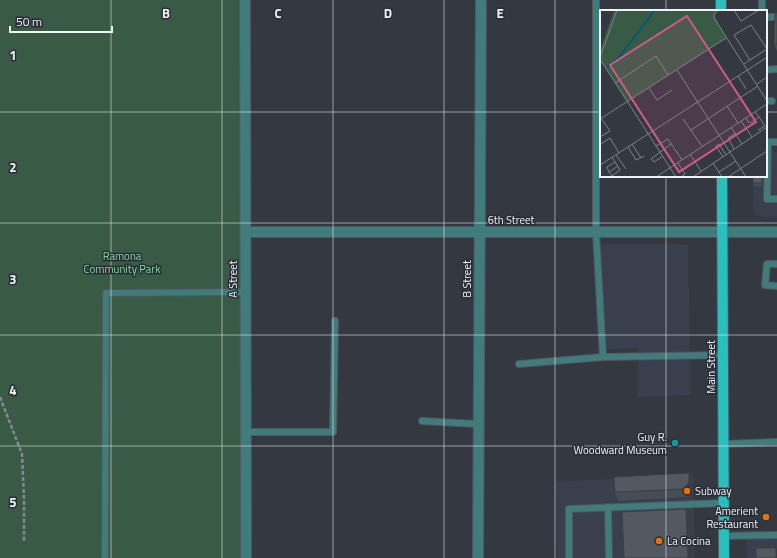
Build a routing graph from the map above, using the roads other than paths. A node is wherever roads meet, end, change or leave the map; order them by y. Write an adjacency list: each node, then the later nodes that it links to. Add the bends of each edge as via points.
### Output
1 (245, 0): 11 (street, A Street)
2 (481, 0): 12 (street, B Street)
3 (596, 0): 6 (lane)
4 (777, 69): 5 (lane)
5 (767, 70)
6 (598, 94): 13 (lane)
7 (767, 142): 8 (lane); 10 (lane, via 767,199)
8 (777, 142)
9 (722, 177): 14 (main road, Main Street)
10 (777, 200)
11 (245, 232): 12 (street, 6th Street); 18 (street, A Street)
12 (479, 232): 13 (street, 6th Street); 24 (street, B Street)
13 (596, 232): 14 (street, 6th Street); 21 (lane)
14 (723, 232): 15 (street, 6th Street); 20 (main road, Main Street)
15 (777, 232)
16 (777, 264): 17 (lane, via 767,264 766,285)
17 (777, 286)
18 (246, 292): 25 (street, A Street); 32 (lane, via 106,293)
19 (334, 321): 25 (lane, via 333,432)
20 (723, 355): 21 (lane); 27 (main road, Main Street)
21 (603, 357): 22 (lane)
22 (519, 364)
23 (422, 421): 24 (lane)
24 (478, 424): 34 (street, B Street)
25 (245, 432): 33 (street, A Street)
26 (777, 442): 27 (lane)
27 (724, 444): 28 (main road, Main Street)
28 (724, 504): 29 (lane); 31 (main road, Main Street)
29 (608, 508): 35 (lane, via 569,509); 36 (lane)
30 (777, 535): 31 (lane)
31 (724, 536): 37 (main road, Main Street)
32 (105, 558)
33 (246, 558)
34 (478, 558)
35 (569, 558)
36 (609, 558)
37 (724, 558)

